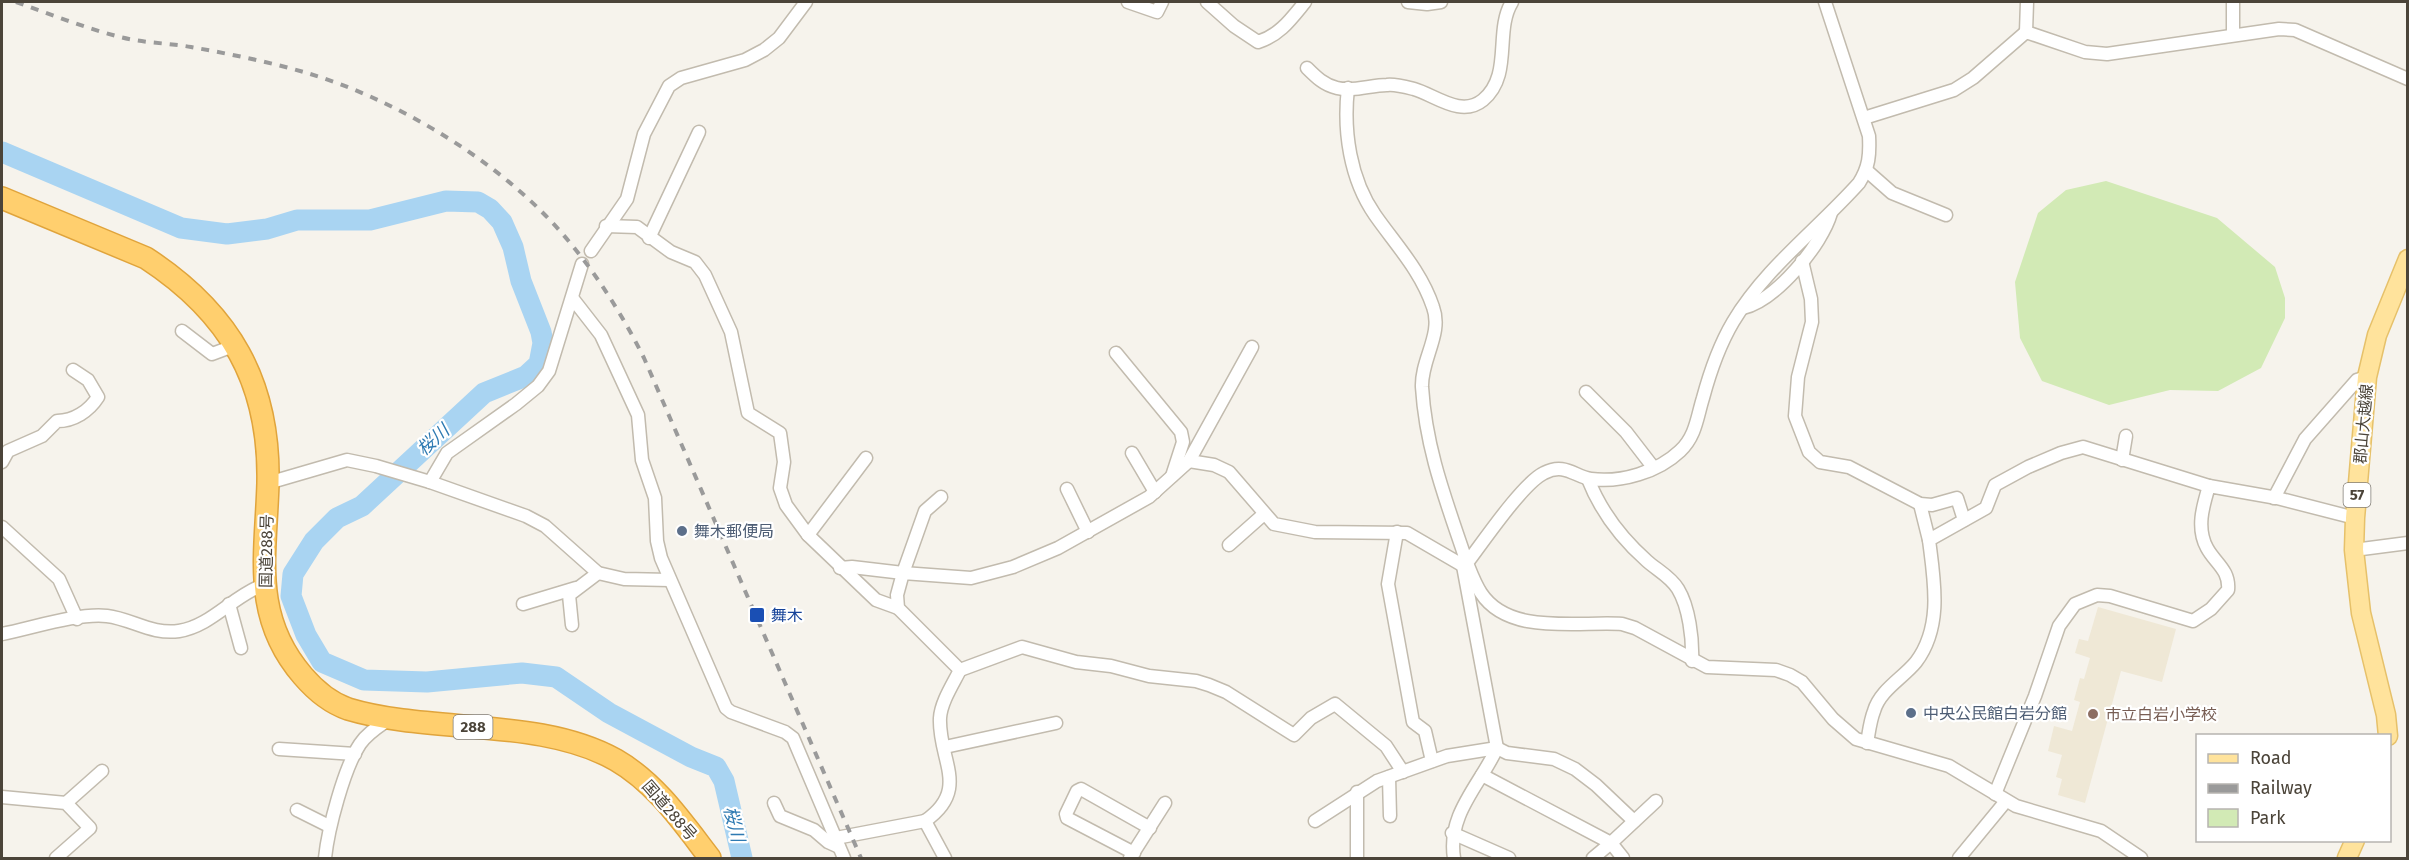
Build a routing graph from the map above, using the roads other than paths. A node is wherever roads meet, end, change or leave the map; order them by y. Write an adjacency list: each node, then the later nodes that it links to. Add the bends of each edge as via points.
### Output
1 (806, 2): 23 (street, via 764,50 745,60 681,78 669,86 644,134 627,199)
2 (1128, 2): 3 (street, via 1157,12)
3 (1162, 2)
4 (1206, 2): 5 (street, via 1258,42 1270,39 1286,27)
5 (1305, 2)
6 (1408, 2): 7 (street)
7 (1441, 2)
8 (1512, 2): 16 (street, via 1505,14 1499,74 1480,101 1465,107 1452,105 1389,84)
9 (1825, 2): 17 (street)
10 (2027, 2): 12 (street)
11 (2233, 2): 13 (street)
12 (2026, 32): 13 (street, via 2085,52 2107,54); 17 (street, via 1954,90)
13 (2233, 35): 15 (street, via 2278,28 2295,30)
14 (1306, 68): 16 (street, via 1319,81 1335,88)
15 (2408, 80)
16 (1348, 88): 66 (street, via 1346,134 1352,163 1374,213 1414,265 1437,318 1422,383 1426,425 1434,466)
17 (1864, 118): 19 (street, via 1870,155)
18 (699, 132): 24 (street)
19 (1867, 171): 21 (street); 22 (street, via 1892,193)
20 (2, 198): 32 (highway, 国道288号 / 288, via 146,258 203,304)
21 (1831, 212): 27 (street, via 1826,228); 30 (street, via 1789,251)
22 (1946, 214)
23 (606, 226): 24 (street, via 632,225); 25 (street)
24 (650, 238): 61 (street, via 695,262 705,275 731,332 748,413 780,433 784,462 780,488 786,505)
25 (591, 251)
26 (2408, 259): 36 (main road, 郡山大越線 / 57, via 2377,335)
27 (1802, 261): 30 (street, via 1765,298); 54 (street, via 1812,322 1798,377 1795,416 1809,452 1820,462 1849,467)
28 (582, 264): 29 (street)
29 (573, 299): 47 (street, via 549,370 538,386 447,453); 70 (street, via 601,335 638,415 642,460 655,498 657,541)
30 (1743, 308): 44 (street, via 1723,342 1689,441 1673,457)
31 (182, 331): 32 (street, via 212,354)
32 (236, 345): 48 (highway, 国道288号 / 288, via 264,415)
33 (1252, 347): 42 (street)
34 (1116, 352): 45 (street, via 1181,432 1183,442)
35 (74, 370): 43 (street, via 94,387 98,397 93,405 67,421 57,421 42,436 13,448)
36 (2367, 377): 53 (street, via 2357,380 2305,439); 56 (main road, 郡山大越線 / 57)
37 (1586, 392): 44 (street, via 1626,432)
38 (2126, 436): 41 (street)
39 (1132, 453): 51 (street)
40 (866, 458): 61 (street)
41 (2122, 460): 49 (street); 57 (street, via 2083,447 2061,453 1995,485 1986,508)
42 (1189, 461): 45 (street); 55 (street, via 1229,472)
43 (2, 462)
44 (1653, 468): 46 (street, via 1623,479)
45 (1172, 476): 51 (street)
46 (1588, 479): 66 (street, via 1563,469 1545,472 1531,483); 80 (street, via 1604,514 1638,553 1679,590 1693,647)
47 (429, 481): 48 (street, via 347,460); 68 (street, via 545,526)
48 (268, 483): 71 (highway, 国道288号 / 288)
49 (2210, 486): 53 (street); 96 (street, via 2202,507 2202,536 2227,574 2228,590 2193,621 2110,596 2097,595 2075,603 2054,637)
50 (1067, 489): 59 (street)
51 (1155, 492): 59 (street)
52 (941, 497): 69 (street, via 925,510)
53 (2274, 498): 56 (street)
54 (1920, 504): 57 (street, via 1932,506 1957,498); 62 (street)
55 (1264, 514): 60 (street, via 1274,524 1302,530); 64 (street)
56 (2355, 518): 65 (main road, 郡山大越線 / 57)
57 (1964, 519): 62 (street)
58 (2, 527): 76 (street, via 59,579)
59 (1088, 532): 69 (street, via 1035,560 981,577)
60 (1397, 532): 66 (street, via 1415,535 1440,554); 90 (street, via 1389,573 1390,595 1413,722 1425,731)
61 (808, 535): 67 (street)
62 (1929, 540): 85 (street, via 1935,587 1931,627 1916,662 1878,702)
63 (2408, 543): 65 (street)
64 (1229, 544)
65 (2354, 550): 84 (main road, 郡山大越線 / 57, via 2361,613)
66 (1465, 564): 80 (street, via 1482,595 1504,613 1538,622 1635,627); 87 (street)
67 (840, 568): 69 (street); 75 (street, via 876,600)
68 (598, 573): 70 (street, via 624,579); 72 (street)
69 (903, 573): 75 (street)
70 (670, 580): 114 (street, via 726,708 793,738)
71 (263, 585): 73 (street); 82 (highway, 国道288号 / 288, via 274,632 304,677 348,709)
72 (576, 587): 74 (street); 77 (street, via 568,601)
73 (229, 604): 76 (street, via 196,627 179,631 158,632 107,616); 79 (street)
74 (523, 604)
75 (898, 608): 81 (street)
76 (77, 618): 78 (street)
77 (572, 625)
78 (2, 633)
79 (241, 648)
80 (1692, 661): 85 (street, via 1707,667 1776,670 1790,675 1802,682 1848,733)
81 (960, 670): 86 (street, via 940,715); 92 (street, via 1022,647 1076,662 1209,685 1227,692 1290,735 1335,704 1386,746)
82 (393, 717): 89 (street, via 367,735); 118 (highway, 国道288号 / 288, via 551,739 599,752 645,780)
83 (1056, 723): 86 (street)
84 (2388, 734)
85 (1867, 743): 96 (street, via 1949,766)
86 (945, 747): 105 (street, via 950,779 945,803)
87 (1497, 748): 90 (street); 93 (street); 107 (street, via 1507,753 1554,759 1575,769)
88 (279, 749): 89 (street)
89 (355, 754): 108 (street)
90 (1432, 761): 92 (street)
91 (102, 771): 100 (street)
92 (1403, 772): 94 (street)
93 (1482, 775): 110 (street); 113 (street)
94 (1389, 777): 95 (street); 104 (street)
95 (1357, 792): 106 (street); 120 (street)
96 (1995, 794): 99 (street)
97 (2, 797): 100 (street)
98 (1656, 801): 107 (street)
99 (2006, 801): 125 (street); 126 (street, via 2101,831)
100 (66, 803): 116 (street, via 90,828)
101 (774, 803): 114 (street, via 780,816 814,830)
102 (1165, 803): 109 (street)
103 (297, 810): 108 (street)
104 (1390, 816)
105 (925, 821): 114 (street); 119 (street)
106 (1315, 821)
107 (1634, 822): 113 (street)
108 (329, 826): 117 (street)
109 (1150, 828): 115 (street); 115 (street, via 1077,790 1066,814 1068,818)
110 (1452, 833): 121 (street); 122 (street)
111 (810, 842): 114 (street)
112 (2354, 842): 127 (main road)
113 (1611, 843): 123 (street); 124 (street)
114 (836, 845)
115 (1132, 856)
116 (56, 858)
117 (325, 858)
118 (710, 858)
119 (945, 858)
120 (1357, 858)
121 (1454, 858)
122 (1509, 858)
123 (1593, 858)
124 (1623, 858)
125 (1959, 858)
126 (2141, 858)
127 (2347, 858)

